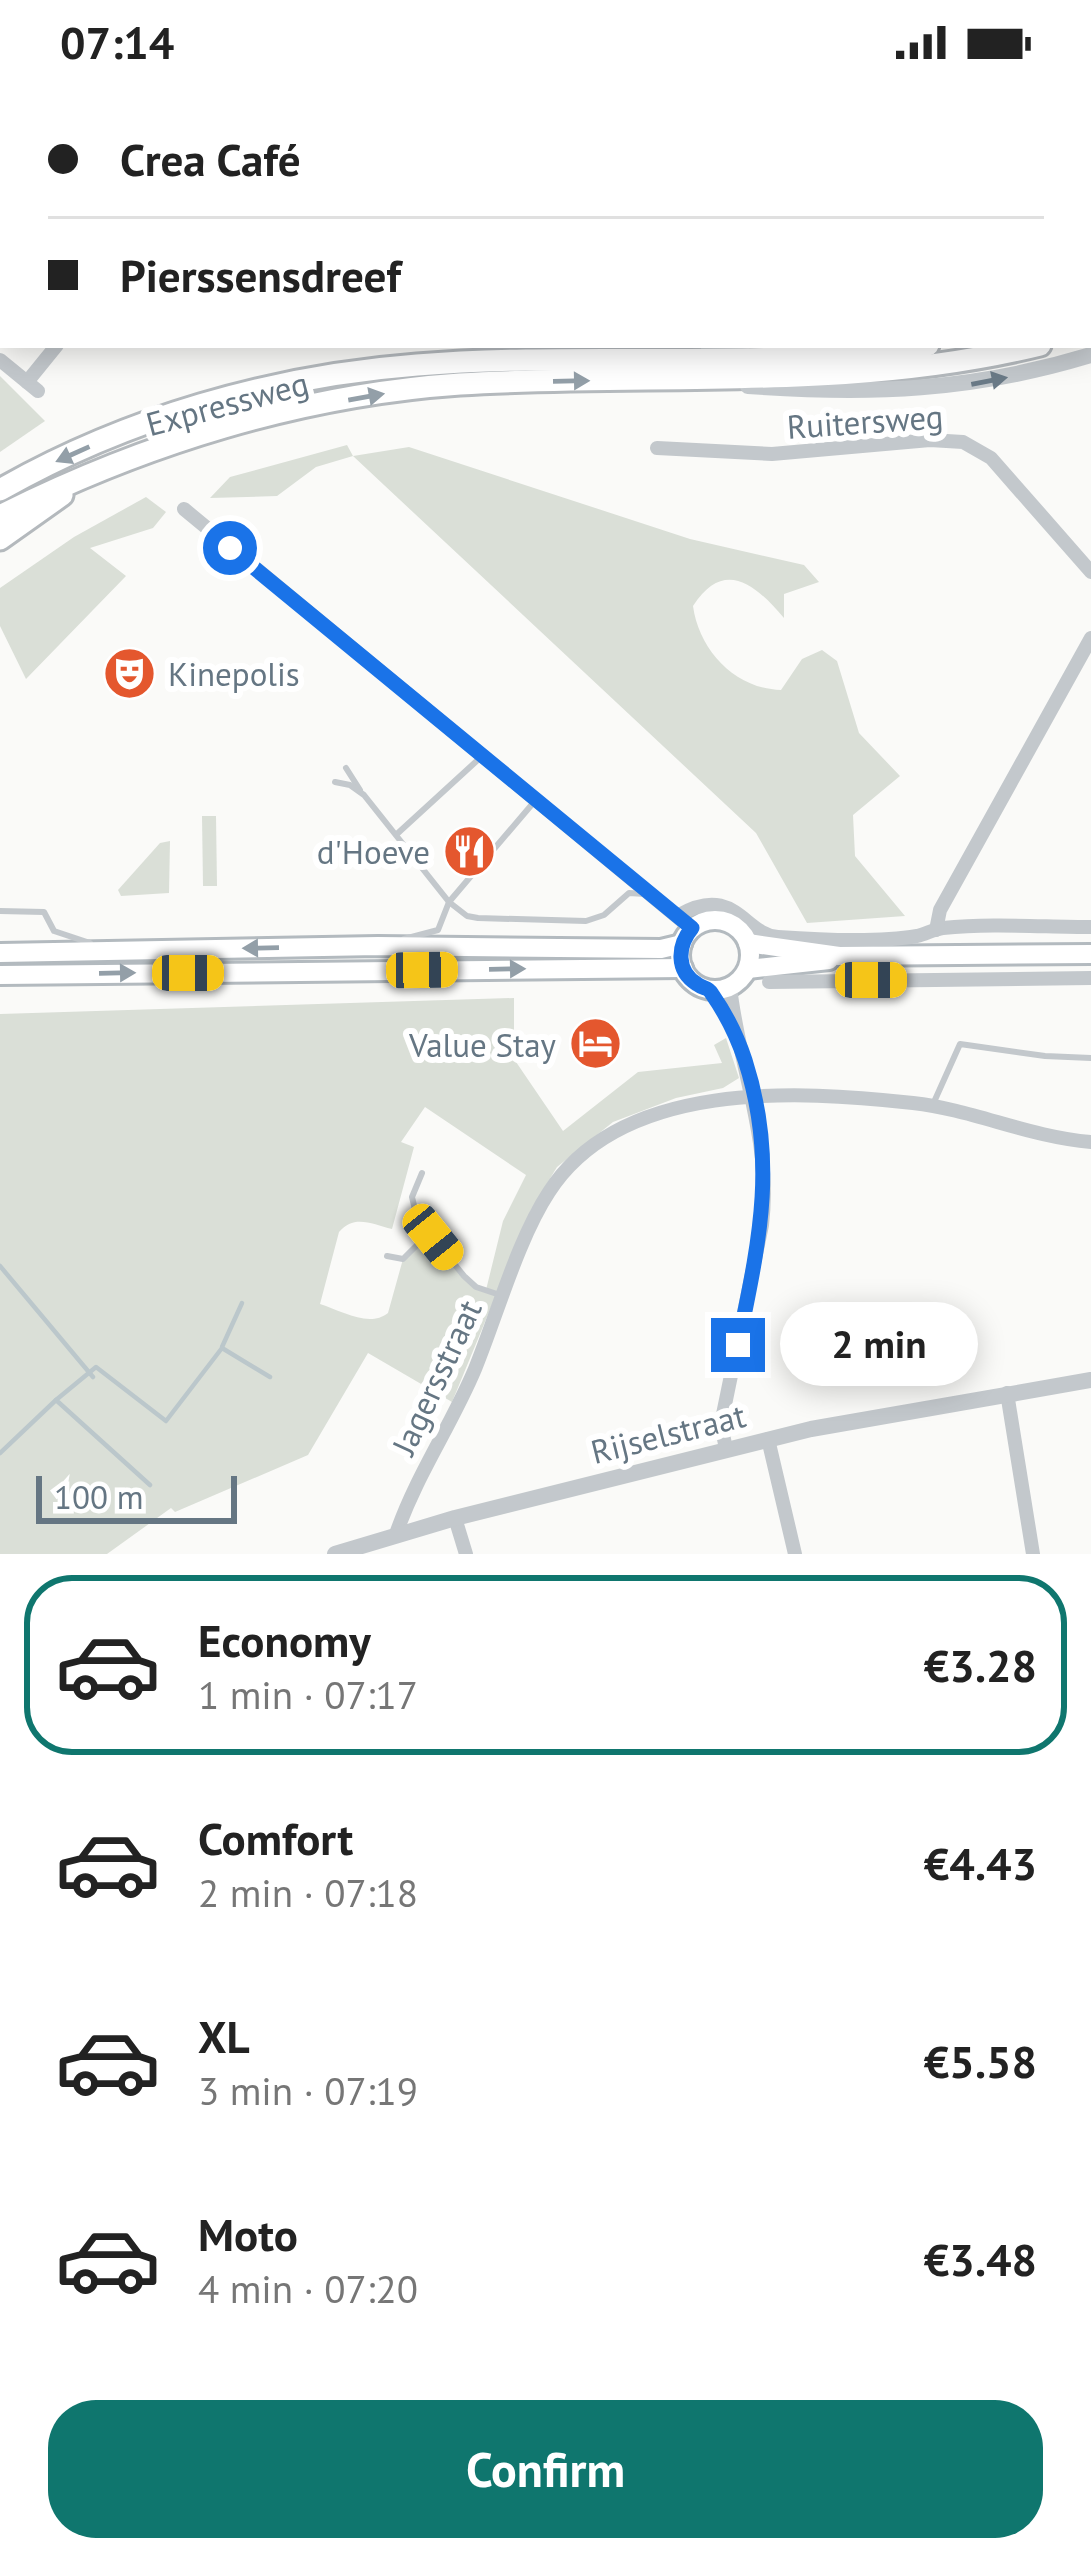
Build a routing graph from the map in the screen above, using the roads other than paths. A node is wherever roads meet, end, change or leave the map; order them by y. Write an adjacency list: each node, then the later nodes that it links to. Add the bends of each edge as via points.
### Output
1 (55, 348): 7 (street, via 33,386)
2 (728, 348): 6 (street, Expressweg)
3 (899, 348): 6 (highway, Expressweg)
4 (1025, 348): 8 (highway, Expressweg, via 884,372)
5 (1091, 355): 8 (street, Expressweg, one-way to 5, via 934,389)
6 (682, 358): 11 (highway, Expressweg, one-way to 11, via 422,364 300,381 175,413)
7 (0, 360)
8 (663, 379): 10 (highway, Expressweg, one-way to 8, via 229,425 388,393)
9 (658, 448): 15 (street, Ruitersweg, via 772,454 970,444 992,458)
10 (80, 478): 13 (highway, Expressweg); 14 (highway)
11 (6, 484)
12 (184, 509): 17 (street)
13 (0, 516)
14 (0, 539)
15 (1091, 572)
16 (1091, 638): 30 (street)
17 (483, 754): 21 (street); 22 (lane)
18 (346, 768): 20 (lane)
19 (335, 782): 20 (lane)
20 (364, 795): 22 (lane)
21 (537, 799): 23 (street); 26 (lane)
22 (397, 833): 26 (lane)
23 (630, 875): 24 (lane); 25 (street)
24 (629, 893): 25 (lane); 26 (lane, via 586,921 478,918)
25 (654, 895): 29 (street)
26 (449, 902): 32 (lane, via 431,934)
27 (0, 910): 33 (lane, via 44,912 62,936)
28 (1091, 927): 30 (street)
29 (684, 929): 30 (street, via 706,906 731,909 770,937); 31 (main road, via 719,920); 32 (main road, via 661,949); 37 (main road)
30 (936, 930)
31 (748, 943): 36 (main road); 38 (main road)
32 (378, 946): 33 (main road, one-way to 33)
33 (116, 950): 34 (main road)
34 (0, 953)
35 (1091, 954): 36 (main road)
36 (829, 962): 38 (main road); 40 (street); 41 (street)
37 (683, 968): 39 (main road, one-way to 37); 42 (main road, via 695,983)
38 (748, 969): 42 (main road)
39 (0, 975)
40 (1091, 978)
41 (769, 982)
42 (720, 988): 44 (street)
43 (1091, 1058): 45 (lane, via 960,1044)
44 (752, 1097): 45 (street, Jagersstraat); 50 (street, Jagersstraat, via 669,1110 581,1154 544,1199); 54 (street, via 764,1209 722,1424)
45 (933, 1106): 46 (street, Jagersstraat)
46 (1091, 1142)
47 (422, 1172): 48 (lane, via 412,1197)
48 (430, 1233): 49 (lane, via 403,1259); 50 (lane, via 476,1287)
49 (387, 1256)
50 (504, 1296): 56 (street, Jagersstraat)
51 (1091, 1380): 52 (street, Rijselstraat)
52 (1007, 1394): 53 (street, Rijselstraat); 60 (street)
53 (768, 1439): 54 (street, Rijselstraat); 59 (street)
54 (726, 1449): 55 (street, Rijselstraat)
55 (455, 1518): 56 (street, Rijselstraat); 58 (street)
56 (396, 1534): 57 (street, Rijselstraat)
57 (335, 1554)
58 (466, 1554)
59 (795, 1554)
60 (1034, 1554)

